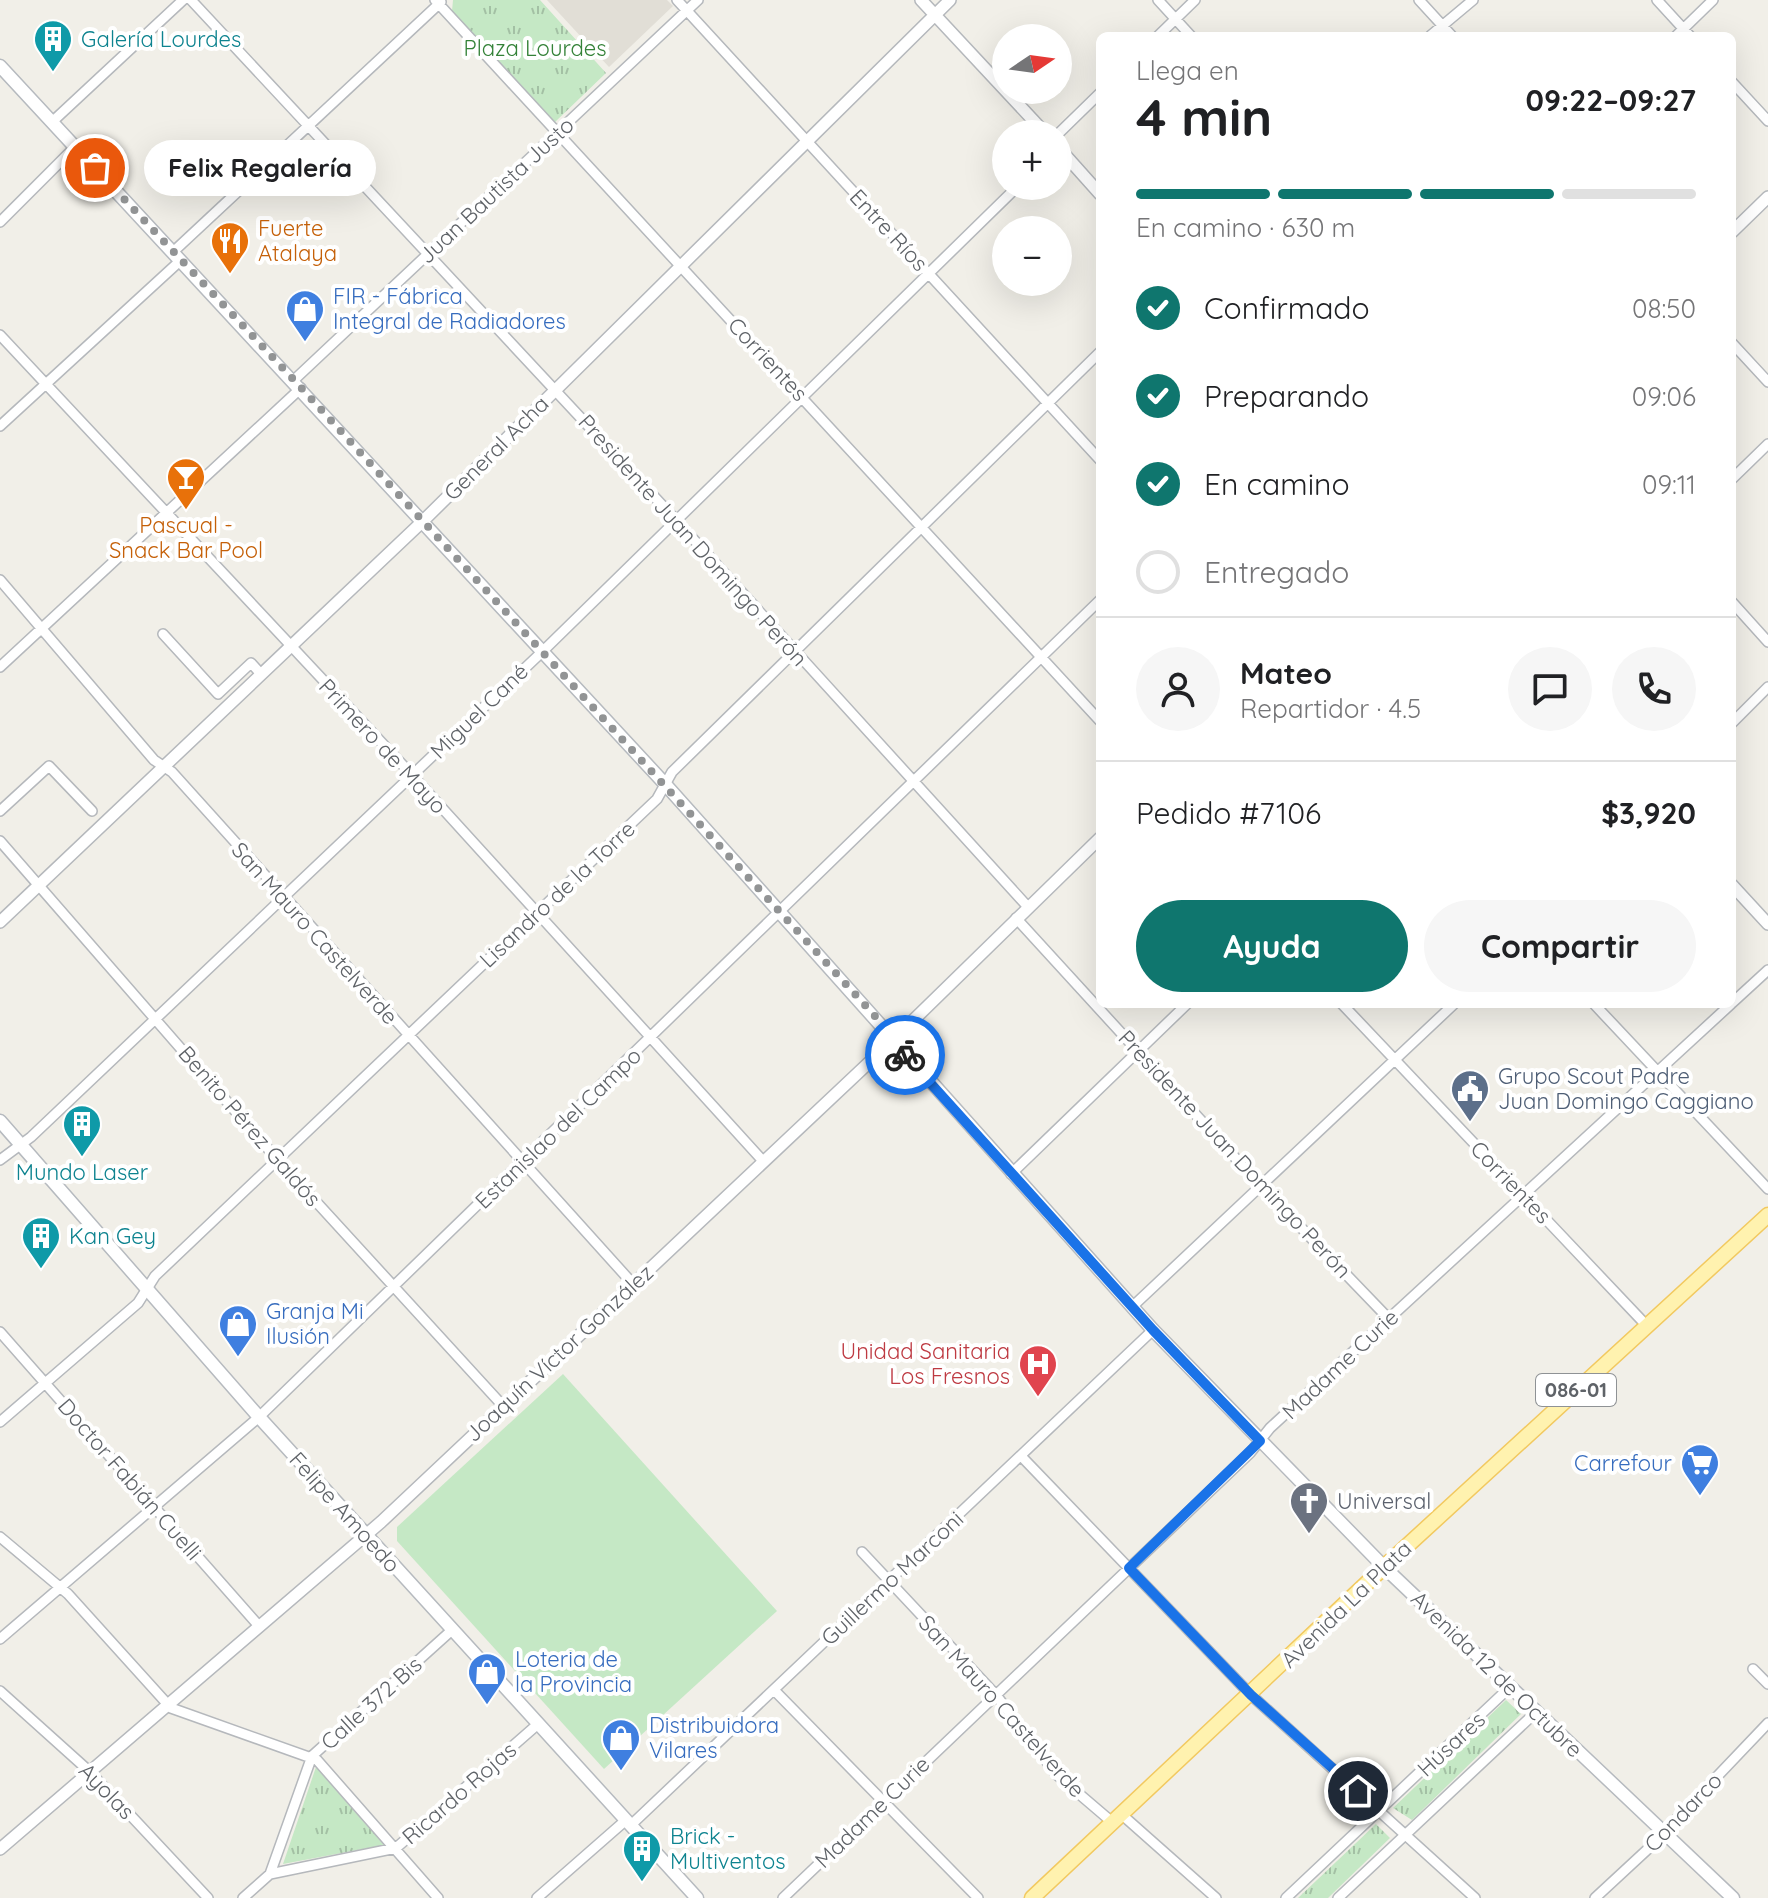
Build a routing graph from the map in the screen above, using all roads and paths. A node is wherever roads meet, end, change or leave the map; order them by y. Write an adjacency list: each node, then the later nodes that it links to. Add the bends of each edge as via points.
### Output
1 (183, 0): 30 (street)
2 (191, 0): 31 (street, Presidente Juan Domingo Perón)
3 (677, 0): 14 (street, Entre Ríos)
4 (698, 0): 14 (street, Juan Bautista Justo)
5 (921, 0): 15 (street)
6 (950, 0): 15 (street, General Acha)
7 (1158, 0): 16 (street)
8 (1195, 0): 16 (street)
9 (1419, 0): 17 (street)
10 (1473, 0): 17 (street)
11 (1657, 0): 22 (street)
12 (1713, 0): 23 (street)
13 (439, 1): 31 (street); 32 (street, Corrientes)
14 (686, 10): 32 (street, Juan Bautista Justo); 33 (street, Entre Ríos)
15 (935, 15): 27 (street); 33 (street, General Acha)
16 (1175, 19): 18 (street); 19 (street)
17 (1443, 25): 20 (street); 21 (street)
18 (1162, 32)
19 (1187, 32)
20 (1435, 32)
21 (1449, 32)
22 (1681, 32)
23 (1685, 32)
24 (0, 66): 30 (main road, Avenida 12 de Octubre)
25 (1736, 86): 29 (street)
26 (1096, 97): 28 (street)
27 (1033, 120)
28 (1072, 120)
29 (1768, 121)
30 (52, 122): 34 (main road, Avenida 12 de Octubre)
31 (308, 125): 41 (street, Presidente Juan Domingo Perón); 42 (street)
32 (557, 132): 41 (street, Juan Bautista Justo); 43 (street, Corrientes)
33 (807, 140): 43 (street, General Acha); 44 (street, Entre Ríos)
34 (75, 147): 39 (street); 42 (main road, Avenida 12 de Octubre)
35 (1072, 163): 36 (street)
36 (1096, 190)
37 (1768, 197): 40 (street)
38 (1003, 200): 44 (street, Miguel Cané)
39 (0, 222)
40 (1736, 228)
41 (428, 254): 50 (street, Juan Bautista Justo); 51 (street, Presidente Juan Domingo Perón)
42 (177, 256): 49 (street); 50 (main road, Avenida 12 de Octubre)
43 (680, 264): 51 (street, General Acha); 52 (street, Corrientes)
44 (928, 272): 52 (street, Miguel Cané); 53 (street, Entre Ríos)
45 (0, 335): 49 (street, Primero de Mayo)
46 (1736, 347): 48 (street)
47 (1096, 356): 53 (street, Lisandro de la Torre)
48 (1768, 382)
49 (45, 384): 54 (street); 58 (street, Primero de Mayo)
50 (297, 384): 58 (street, Juan Bautista Justo); 60 (main road, Avenida 12 de Octubre)
51 (554, 389): 59 (street, Presidente Juan Domingo Perón); 60 (street, General Acha)
52 (803, 396): 59 (street, Miguel Cané); 61 (street, Corrientes)
53 (1047, 404): 56 (street, Entre Ríos); 61 (street, Lisandro de la Torre)
54 (0, 426)
55 (1768, 444): 57 (street)
56 (1096, 456)
57 (1736, 475)
58 (166, 512): 65 (street, Juan Bautista Justo); 68 (street, Primero de Mayo)
59 (676, 520): 69 (street, Miguel Cané); 70 (street, Presidente Juan Domingo Perón)
60 (423, 521): 68 (street, General Acha); 69 (main road, Avenida 12 de Octubre)
61 (921, 529): 70 (street, Lisandro de la Torre); 71 (street, Corrientes)
62 (0, 580): 65 (street, San Mauro Castelverde)
63 (1096, 604): 71 (street, Estanislao del Campo)
64 (1736, 606): 67 (street)
65 (42, 628): 72 (street, Juan Bautista Justo); 77 (street, San Mauro Castelverde)
66 (163, 634): 73 (street, via 218,694 251,663)
67 (1768, 642)
68 (290, 647): 73 (street, General Acha); 78 (street, Primero de Mayo)
69 (543, 651): 78 (street, Miguel Cané); 80 (main road, Avenida 12 de Octubre)
70 (795, 652): 79 (street, Presidente Juan Domingo Perón); 80 (street, Lisandro de la Torre)
71 (1043, 656): 75 (street, Corrientes); 79 (street, Estanislao del Campo)
72 (0, 667)
73 (261, 674): 77 (street, General Acha)
74 (1768, 687): 76 (street)
75 (1096, 716)
76 (1736, 719)
77 (163, 767): 85 (street, General Acha); 87 (street, San Mauro Castelverde)
78 (412, 775): 87 (street, Miguel Cané); 89 (street, Primero de Mayo)
79 (915, 782): 88 (street, Presidente Juan Domingo Perón); 90 (street, Estanislao del Campo)
80 (665, 784): 89 (street, Lisandro de la Torre, via 657,799); 90 (main road, Avenida 12 de Octubre)
81 (0, 811): 82 (street, via 49,766)
82 (92, 811)
83 (0, 841): 85 (street, Benito Pérez Galdós)
84 (1096, 842): 88 (street, Joaquín Víctor González)
85 (41, 885): 92 (street, General Acha); 103 (street, Benito Pérez Galdós)
86 (1736, 889): 93 (street)
87 (283, 897): 103 (street, Miguel Cané); 104 (street, San Mauro Castelverde)
88 (1028, 907): 91 (street, Joaquín Víctor González)
89 (538, 912): 104 (street, Lisandro de la Torre); 105 (street, Primero de Mayo)
90 (781, 913): 105 (street, Estanislao del Campo); 106 (main road, Avenida 12 de Octubre)
91 (1016, 918): 96 (street, Presidente Juan Domingo Perón); 106 (street, Joaquín Víctor González)
92 (0, 922)
93 (1768, 924)
94 (1768, 970): 95 (street, Madame Curie)
95 (1736, 999)
96 (1096, 1005)
97 (1099, 1008): 107 (street, Presidente Juan Domingo Perón)
98 (1183, 1008): 107 (street)
99 (1346, 1008): 108 (street, Corrientes)
100 (1450, 1008): 108 (street)
101 (1598, 1008): 109 (street)
102 (1726, 1008): 109 (street, Madame Curie)
103 (155, 1018): 111 (street, Miguel Cané); 112 (street, Benito Pérez Galdós)
104 (407, 1035): 112 (street, Lisandro de la Torre); 114 (street, San Mauro Castelverde)
105 (651, 1039): 114 (street, Estanislao del Campo); 115 (street, Primero de Mayo)
106 (894, 1039): 115 (street, Joaquín Víctor González); 116 (main road, Avenida 12 de Octubre)
107 (1138, 1050): 116 (street); 117 (street, Presidente Juan Domingo Perón)
108 (1394, 1060): 117 (street); 119 (street, Corrientes)
109 (1656, 1072): 118 (street); 119 (street, Madame Curie)
110 (0, 1121): 111 (main road, Felipe Amoedo)
111 (20, 1145): 113 (street, Miguel Cané); 123 (main road, Felipe Amoedo)
112 (277, 1159): 122 (street, Benito Pérez Galdós); 123 (street, Lisandro de la Torre)
113 (0, 1160)
114 (522, 1161): 121 (street, San Mauro Castelverde); 122 (street, Estanislao del Campo)
115 (763, 1161): 121 (street, Joaquín Víctor González)
116 (1011, 1174): 124 (main road, Avenida 12 de Octubre)
117 (1261, 1186): 124 (street); 125 (street, Presidente Juan Domingo Perón)
118 (1768, 1189)
119 (1524, 1196): 125 (street, Madame Curie); 126 (street, Corrientes)
120 (1768, 1215): 126 (main road, Avenida La Plata / 086-01)
121 (633, 1284): 130 (street, Joaquín Víctor González)
122 (395, 1286): 130 (street, Benito Pérez Galdós); 131 (street, Estanislao del Campo)
123 (146, 1289): 129 (street, Lisandro de la Torre, via 138,1303); 131 (main road, Felipe Amoedo)
124 (1132, 1307): 127 (main road, Avenida 12 de Octubre)
125 (1389, 1319): 133 (street, Madame Curie)
126 (1647, 1326): 139 (main road, Avenida La Plata / 086-01)
127 (1153, 1330): 133 (main road, Avenida 12 de Octubre); 134 (street, Guillermo Marconi)
128 (0, 1332): 129 (street, Doctor Fabián Cuelli)
129 (46, 1383): 132 (street, Lisandro de la Torre); 135 (street, Doctor Fabián Cuelli)
130 (503, 1406): 136 (street, Joaquín Víctor González)
131 (259, 1417): 135 (street, Estanislao del Campo); 136 (main road, Felipe Amoedo)
132 (0, 1422)
133 (1260, 1441): 139 (main road, Avenida 12 de Octubre); 140 (street, Madame Curie)
134 (1021, 1456): 140 (street); 141 (street, Guillermo Marconi)
135 (155, 1506): 142 (street, Estanislao del Campo); 143 (street, Doctor Fabián Cuelli)
136 (366, 1535): 143 (street, Joaquín Víctor González); 144 (main road, Felipe Amoedo)
137 (0, 1537): 142 (street)
138 (862, 1552): 141 (street, San Mauro Castelverde)
139 (1384, 1567): 148 (main road, Avenida 12 de Octubre); 152 (main road, Avenida La Plata / 086-01)
140 (1129, 1568): 151 (street, Madame Curie); 152 (street)
141 (889, 1581): 149 (street, Guillermo Marconi); 151 (street, San Mauro Castelverde)
142 (61, 1587): 145 (street, Estanislao del Campo); 153 (street)
143 (259, 1626): 153 (street, Joaquín Víctor González)
144 (452, 1630): 156 (main road, Felipe Amoedo); 157 (street, Calle 372 Bis)
145 (0, 1639)
146 (1753, 1669): 147 (street)
147 (1768, 1684)
148 (1510, 1687): 154 (main road, Avenida 12 de Octubre); 160 (street, Húsares)
149 (774, 1690): 159 (street); 162 (street, Guillermo Marconi)
150 (0, 1691): 158 (street, Ayolas)
151 (996, 1695): 159 (street, Madame Curie); 161 (street, San Mauro Castelverde, via 1057,1775)
152 (1251, 1695): 160 (street); 161 (main road, Avenida La Plata / 086-01)
153 (167, 1705): 157 (street); 158 (street, Joaquín Víctor González)
154 (1536, 1712): 163 (main road, Avenida 12 de Octubre); 164 (street, Húsares)
155 (1768, 1723): 163 (street, Condarco)
156 (538, 1724): 162 (main road, Felipe Amoedo); 165 (street, Ricardo Rojas)
157 (312, 1756): 165 (street); 167 (street, Calle 372 Bis)
158 (89, 1771): 166 (street, Joaquín Víctor González); 168 (street, Ayolas)
159 (881, 1802): 173 (street, Madame Curie); 174 (street)
160 (1379, 1810): 164 (street); 177 (street, Húsares)
161 (1116, 1817): 175 (main road, Avenida La Plata / 086-01); 176 (street, San Mauro Castelverde)
162 (628, 1822): 171 (street, Guillermo Marconi); 172 (main road, Felipe Amoedo)
163 (1664, 1833): 180 (street, Condarco); 181 (main road, Avenida 12 de Octubre)
164 (1406, 1834): 178 (street, Húsares); 179 (street)
165 (396, 1848): 167 (street, Ricardo Rojas); 170 (street)
166 (0, 1849)
167 (270, 1874): 169 (street, Ricardo Rojas)
168 (208, 1898)
169 (243, 1898)
170 (438, 1898)
171 (537, 1898)
172 (697, 1898)
173 (783, 1898)
174 (978, 1898)
175 (1032, 1898)
176 (1216, 1898)
177 (1286, 1898)
178 (1338, 1898)
179 (1475, 1898)
180 (1595, 1898)
181 (1733, 1898)

